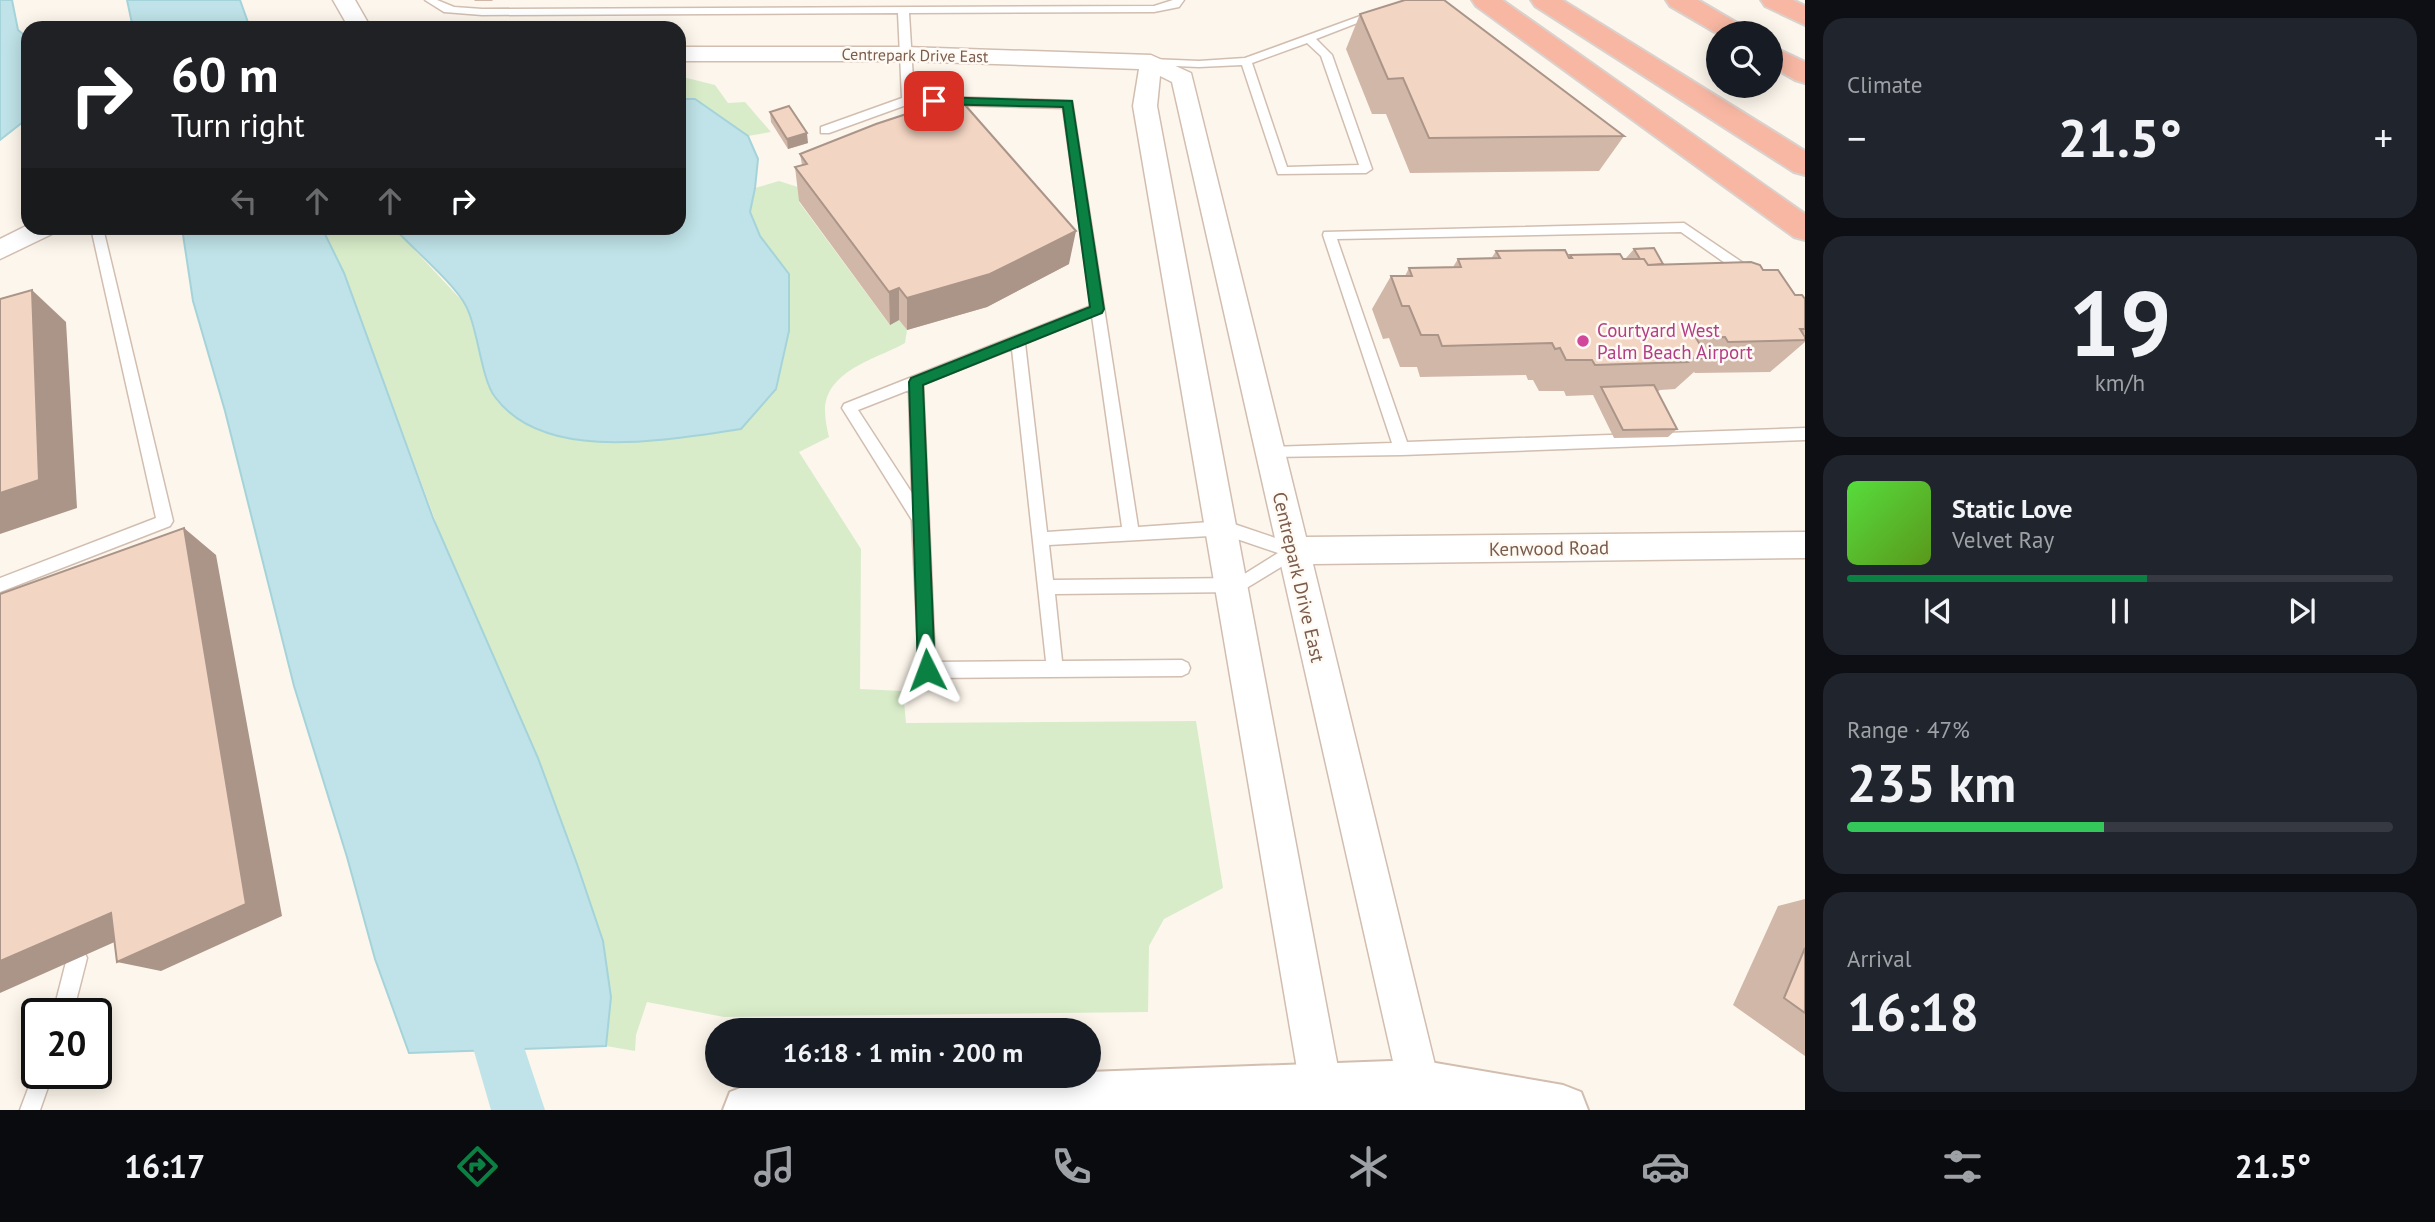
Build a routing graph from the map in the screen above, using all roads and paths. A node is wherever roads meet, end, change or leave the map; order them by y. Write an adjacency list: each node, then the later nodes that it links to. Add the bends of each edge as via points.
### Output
1 (344, 0): 13 (street)
2 (430, 0): 11 (lane, via 438,7 482,12)
3 (1178, 0): 11 (lane, via 1175,5 1154,9)
4 (1485, 0): 25 (highway)
5 (1544, 0): 24 (highway)
6 (1679, 0): 14 (highway)
7 (1774, 0): 12 (highway)
8 (1799, 0): 9 (highway)
9 (1805, 3)
10 (1391, 8): 15 (lane)
11 (903, 10): 17 (lane)
12 (1805, 17)
13 (356, 21)
14 (1715, 21)
15 (1308, 38): 18 (lane); 18 (lane, via 1326,55 1367,169 1282,171)
16 (686, 54): 17 (street, Centrepark Drive East)
17 (905, 54): 20 (street, Centrepark Drive East); 22 (lane)
18 (1246, 61): 20 (lane)
19 (1783, 61): 21 (highway)
20 (1151, 62): 35 (street, Centrepark Drive East, via 1183,78); 37 (street, via 1145,106)
21 (1805, 74)
22 (908, 100): 23 (lane); 30 (lane, via 1068,104)
23 (825, 130)
24 (1805, 166)
25 (1805, 229)
26 (29, 235): 28 (street)
27 (99, 235): 42 (lane, via 164,521 24,582)
28 (0, 250)
29 (1761, 282): 34 (lane, via 1684,227 1329,235)
30 (1097, 309): 31 (lane); 38 (lane)
31 (1018, 341): 32 (lane); 39 (lane)
32 (916, 382): 36 (lane); 36 (lane, via 849,408)
33 (1805, 434): 34 (lane)
34 (1402, 449): 35 (lane)
35 (1270, 453): 41 (street, Centrepark Drive East)
36 (920, 519): 46 (lane, via 927,670)
37 (1219, 530): 38 (lane); 41 (lane); 43 (street)
38 (1130, 533): 39 (lane)
39 (1040, 539): 44 (lane)
40 (1805, 545): 41 (street, Kenwood Road)
41 (1293, 551): 43 (lane); 50 (street, Centrepark Drive East)
42 (0, 585)
43 (1231, 586): 44 (lane); 51 (street)
44 (1046, 587): 46 (lane)
45 (1182, 668): 46 (lane)
46 (1055, 669)
47 (77, 958): 48 (lane)
48 (67, 998)
49 (37, 1089): 52 (lane)
50 (1422, 1098): 51 (street); 54 (street)
51 (1323, 1100): 53 (street)
52 (30, 1110)
53 (748, 1110)
54 (1563, 1110)

